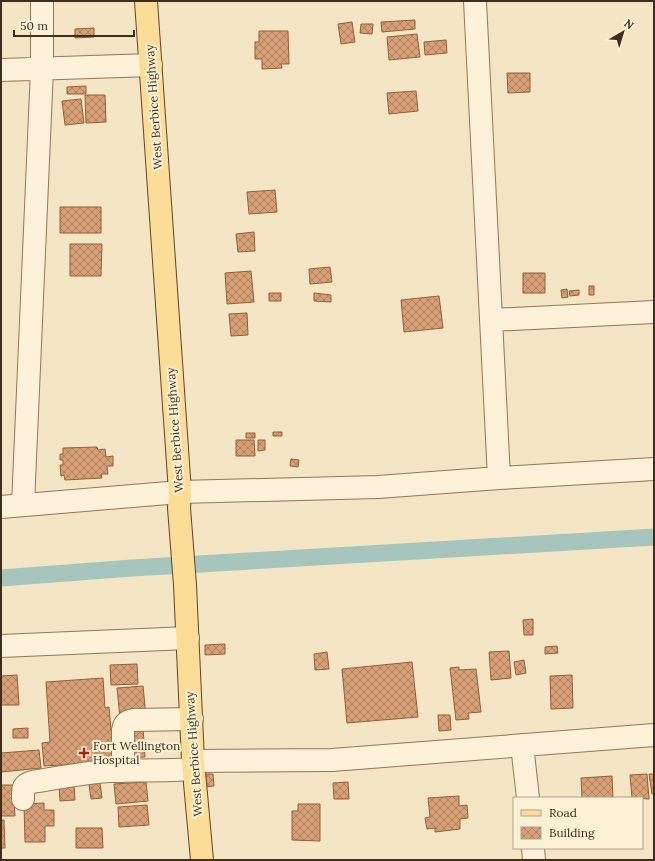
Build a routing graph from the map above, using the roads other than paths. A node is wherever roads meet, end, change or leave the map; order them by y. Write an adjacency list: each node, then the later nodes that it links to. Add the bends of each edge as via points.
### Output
1 (42, 1): 5 (street)
2 (146, 1): 4 (main road, West Berbice Highway)
3 (475, 1): 8 (street)
4 (151, 65): 5 (street); 11 (main road, West Berbice Highway)
5 (42, 69): 6 (street); 12 (street)
6 (1, 70)
7 (654, 312): 8 (street)
8 (491, 320): 10 (street)
9 (654, 469): 10 (street)
10 (499, 478): 11 (street)
11 (179, 500): 12 (street); 14 (main road, West Berbice Highway)
12 (23, 505): 13 (street)
13 (1, 507)
14 (188, 638): 15 (street); 16 (main road, West Berbice Highway)
15 (1, 646)
16 (192, 719): 19 (main road, West Berbice Highway); 20 (street, via 129,721 123,726)
17 (654, 735): 18 (street)
18 (522, 745): 19 (street, via 332,760); 21 (street)
19 (194, 765): 20 (street, via 170,771); 24 (main road, West Berbice Highway)
20 (123, 771): 22 (street, via 32,782 24,787)
21 (528, 797)
22 (23, 799)
23 (533, 849): 25 (street)
24 (202, 860)
25 (534, 860)

